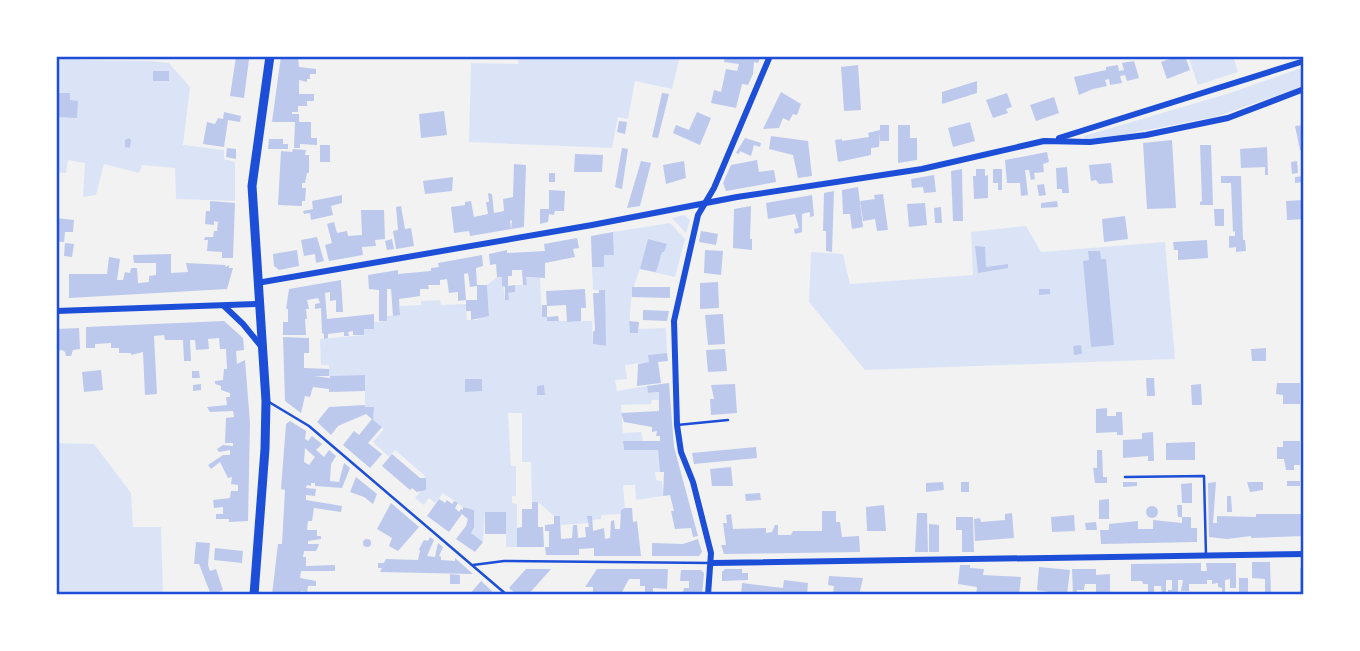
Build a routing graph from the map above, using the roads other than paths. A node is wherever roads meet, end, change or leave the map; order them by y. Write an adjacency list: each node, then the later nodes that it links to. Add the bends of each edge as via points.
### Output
1 (270, 56): 7 (main road, via 252,186)
2 (770, 56): 6 (street)
3 (1304, 61): 5 (street)
4 (1304, 89): 5 (street, via 1207,123 1100,142)
5 (1053, 139): 6 (street, via 922,169)
6 (705, 203): 7 (street); 14 (street, via 698,215 674,321)
7 (257, 283): 8 (main road)
8 (259, 304): 9 (street); 11 (main road)
9 (224, 306): 10 (street); 11 (street)
10 (56, 311)
11 (262, 347): 12 (main road)
12 (266, 401): 19 (lane, via 309,426); 20 (main road)
13 (728, 420): 14 (lane)
14 (677, 425): 18 (street)
15 (1125, 477): 17 (lane, via 1204,476)
16 (1304, 554): 17 (street)
17 (1206, 555): 18 (street)
18 (712, 563): 19 (lane, via 504,561); 22 (street)
19 (473, 565): 21 (lane)
20 (254, 595)
21 (507, 595)
22 (708, 595)

